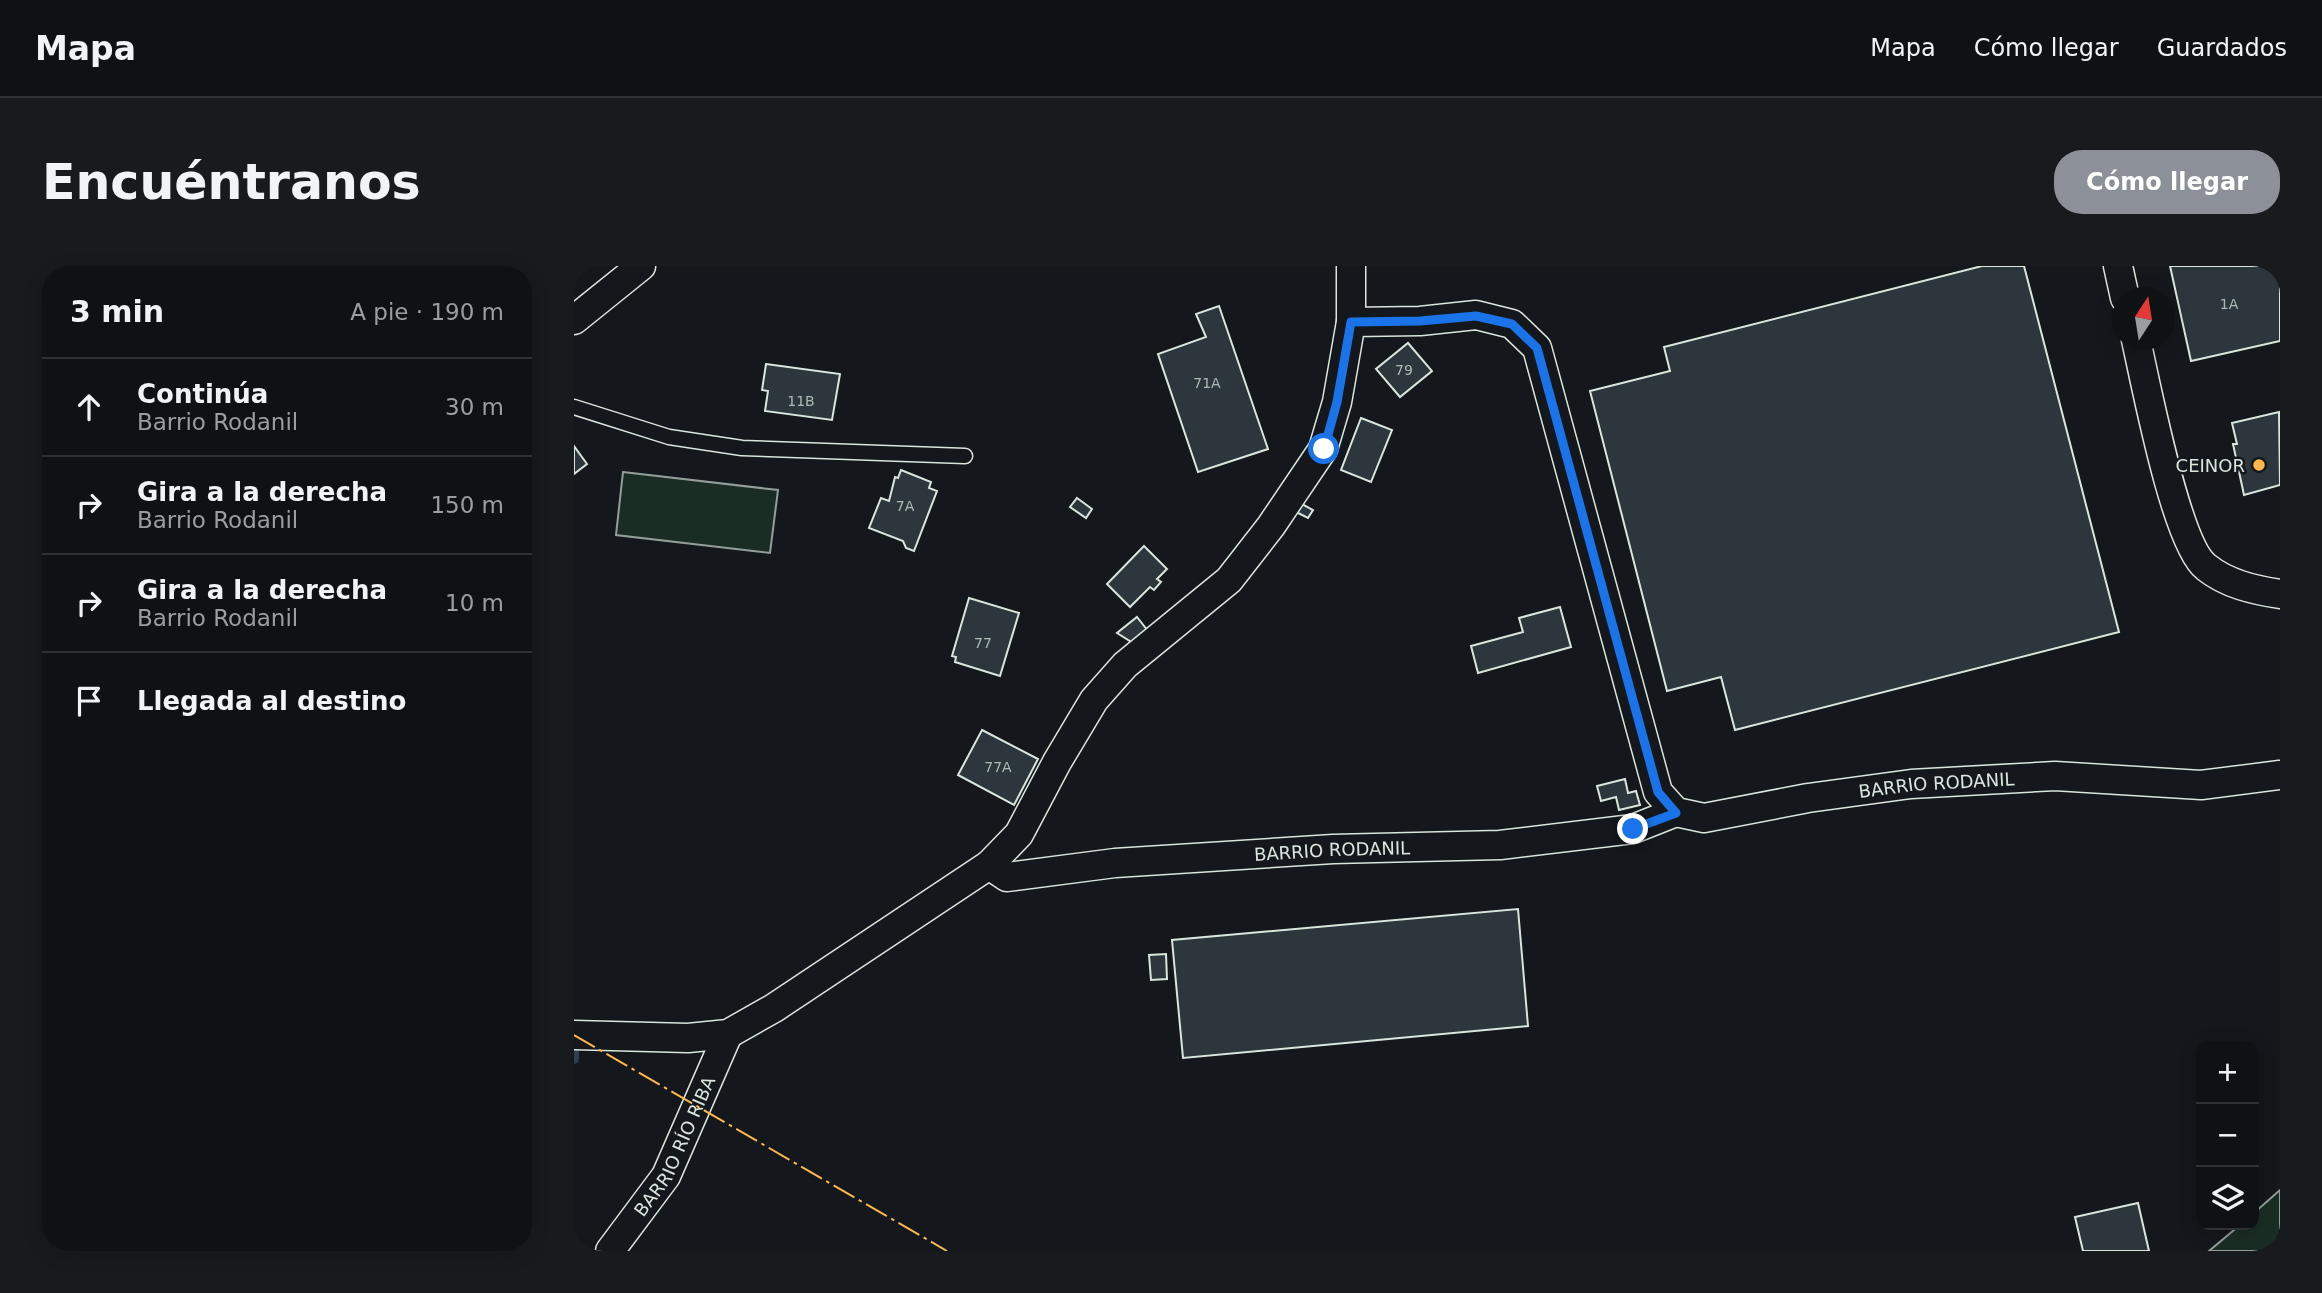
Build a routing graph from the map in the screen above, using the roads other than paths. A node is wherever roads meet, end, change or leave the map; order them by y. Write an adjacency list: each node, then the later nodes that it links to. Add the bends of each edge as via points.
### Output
1 (641, 266): 5 (street)
2 (1351, 266): 6 (street)
3 (2118, 266): 4 (street)
4 (2123, 287)
5 (574, 320)
6 (1351, 322): 12 (street, via 1476,316 1512,324 1537,348 1658,792); 13 (street, via 1324,449 1229,580 1125,665 1094,700 1019,834)
7 (2138, 350): 10 (street, via 2182,529 2204,567 2246,589)
8 (574, 407): 9 (lane, via 669,437 742,448)
9 (965, 456)
10 (2280, 594)
11 (2280, 775): 12 (street, BARRIO RODANIL, via 2200,785 2055,776 1911,783 1704,818)
12 (1676, 813): 13 (street, BARRIO RODANIL, via 1633,829 1500,845 1334,849 1115,863 1007,877)
13 (989, 865): 14 (street)
14 (728, 1034): 15 (street, via 688,1038); 16 (street, BARRIO RÍO RIBA, via 666,1176)
15 (579, 1035)
16 (610, 1251)

